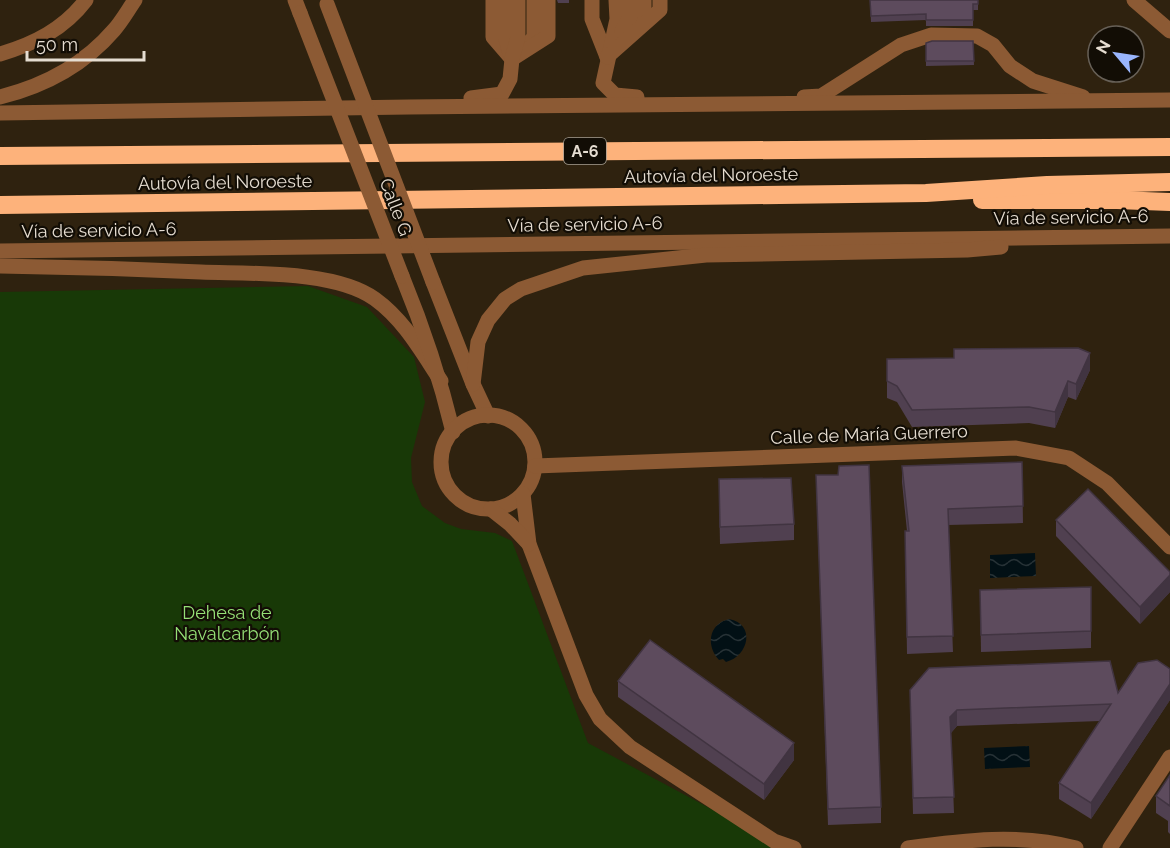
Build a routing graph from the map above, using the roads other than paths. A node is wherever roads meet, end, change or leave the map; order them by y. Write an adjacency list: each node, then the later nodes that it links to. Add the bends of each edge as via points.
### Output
1 (86, 0): 19 (street, via 58,29)
2 (135, 0): 22 (street, via 114,31 76,65 45,83)
3 (493, 0): 21 (street, via 494,36)
4 (506, 0): 21 (street, via 506,39)
5 (518, 0): 21 (street, via 518,37)
6 (534, 0): 21 (street, via 534,37)
7 (548, 0): 21 (street, via 548,36)
8 (592, 0): 20 (street, via 592,19)
9 (606, 0): 20 (street)
10 (616, 0): 20 (street)
11 (630, 0): 20 (street, via 630,17)
12 (644, 0): 20 (street, via 644,13)
13 (660, 0): 20 (street, via 660,10)
14 (326, 2): 41 (street, Calle G, bridge)
15 (1139, 3): 17 (street); 18 (street)
16 (297, 7): 40 (street, Calle G, bridge)
17 (1170, 19)
18 (1170, 31)
19 (0, 54)
20 (607, 57): 25 (street, via 603,83 615,95)
21 (512, 59): 26 (street, via 510,79 502,94)
22 (0, 97)
23 (1094, 100): 24 (street); 25 (street); 25 (street, via 1033,81 1010,66 993,45 977,36 932,35 901,45 821,96)
24 (1170, 100)
25 (711, 105): 26 (street)
26 (409, 107): 27 (street)
27 (0, 112)
28 (1170, 147): 29 (highway, Autovía del Noroeste / A-6)
29 (0, 156)
30 (1170, 182): 33 (highway, Autovía del Noroeste, via 914,193)
31 (1170, 194): 32 (highway)
32 (1117, 200): 33 (highway, via 328,210); 34 (highway)
33 (300, 202): 35 (highway, Autovía del Noroeste)
34 (1170, 202)
35 (0, 205)
36 (1112, 236): 37 (street, Vía de servicio A-6); 38 (street, Vía de servicio A-6); 41 (street, via 967,250 706,255 583,268 521,289 505,299 488,320 478,342)
37 (1170, 236)
38 (0, 251)
39 (0, 266): 40 (street, via 303,276 341,284 374,298 404,325)
40 (441, 381): 43 (street, Calle G)
41 (473, 384): 42 (street, Calle G)
42 (488, 416): 43 (street, via 469,420); 44 (street, via 505,419 524,432 533,448)
43 (453, 432): 46 (street, via 442,459 448,486 466,504)
44 (535, 466): 45 (street); 48 (street, Calle de María Guerrero, via 1016,448 1069,458 1107,483)
45 (523, 494): 46 (street, via 503,507); 47 (street)
46 (491, 509): 47 (street)
47 (529, 544): 50 (street, via 586,695 600,719 630,747 774,841)
48 (1170, 547)
49 (1170, 757): 53 (street)
50 (794, 848)
51 (908, 848): 52 (street, via 997,838)
52 (1076, 848)
53 (1110, 848)

